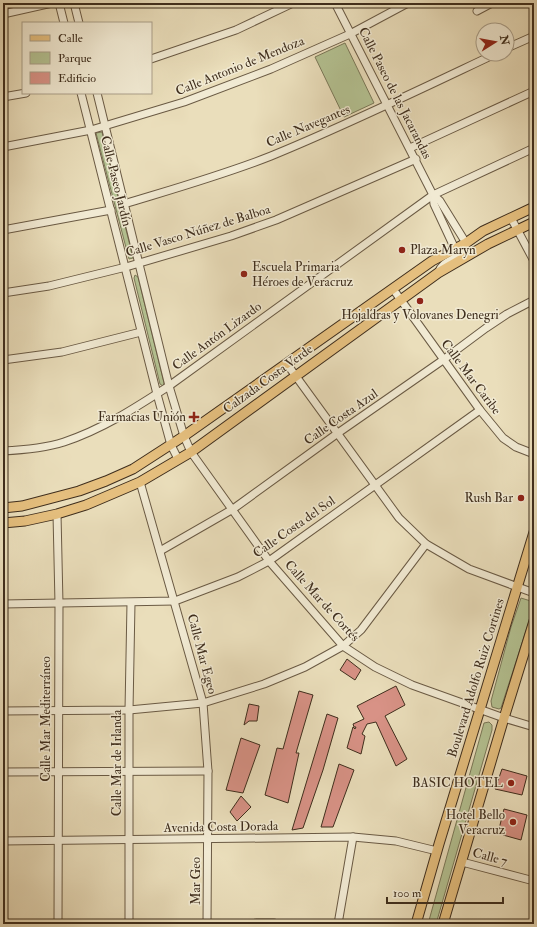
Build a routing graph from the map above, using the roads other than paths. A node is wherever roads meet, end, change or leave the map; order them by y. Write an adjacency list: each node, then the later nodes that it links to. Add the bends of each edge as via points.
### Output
1 (52, 3): 9 (street)
2 (59, 3): 10 (street)
3 (74, 3): 11 (street)
4 (293, 3): 15 (street, via 236,30)
5 (335, 3): 12 (street, Calle Paseo de las Jacarandas)
6 (408, 3): 12 (street, Calle Antonio de Mendoza)
7 (492, 3): 8 (street)
8 (477, 11)
9 (3, 14)
10 (64, 22)
11 (79, 22)
12 (350, 34): 22 (street, Calle Paseo de las Jacarandas); 23 (street, Calle Antonio de Mendoza, via 229,86)
13 (534, 36): 14 (street)
14 (515, 44)
15 (152, 59)
16 (478, 62): 22 (street, Calle Navegantes)
17 (534, 91): 26 (street)
18 (22, 94): 21 (street)
19 (81, 94): 24 (street, Calle Paseo Jardín)
20 (97, 94): 23 (street, Calle Paseo Jardín)
21 (3, 97)
22 (387, 105): 26 (street, Calle Paseo de las Jacarandas); 30 (street, Calle Navegantes, via 270,156 216,176)
23 (105, 126): 24 (street, Calle Antonio de Mendoza); 30 (street, Calle Paseo Jardín)
24 (91, 130): 25 (street, Calle Antonio de Mendoza); 32 (street, Calle Paseo Jardín)
25 (3, 147)
26 (410, 148): 28 (street, Calle Paseo de las Jacarandas)
27 (534, 148): 29 (street, Calle Antón Lizardo)
28 (416, 159): 29 (street, Calle Paseo de las Jacarandas); 41 (street, Calle Vasco Núñez de Balboa, via 276,220)
29 (433, 195): 38 (street, Calle Paseo de las Jacarandas, via 440,201); 39 (street, Calle Paseo de las Jacarandas, via 434,204); 54 (street, Calle Antón Lizardo)
30 (124, 204): 41 (street, Calle Paseo Jardín)
31 (534, 207): 34 (main road, Calzada Costa Verde)
32 (110, 210): 36 (street); 42 (street, Calle Paseo Jardín)
33 (534, 211): 37 (street, via 521,217)
34 (511, 218): 37 (street); 38 (main road, Calzada Costa Verde, via 483,231)
35 (534, 222): 37 (main road, Calzada Costa Verde)
36 (3, 230)
37 (517, 231): 40 (street); 43 (main road, Calzada Costa Verde, via 488,244)
38 (466, 243): 39 (main road, Calzada Costa Verde); 43 (street, via 460,253 441,266)
39 (455, 249): 44 (main road, Calzada Costa Verde, via 432,261)
40 (534, 261)
41 (138, 263): 42 (street, Calle Vasco Núñez de Balboa); 54 (street, Calle Paseo Jardín)
42 (126, 266): 45 (street, Calle Vasco Núñez de Balboa, via 49,286); 48 (street, Calle Paseo Jardín)
43 (438, 273): 47 (main road, Calzada Costa Verde)
44 (392, 289): 47 (street, Calle Mar Caribe); 49 (main road, Calzada Costa Verde)
45 (3, 293)
46 (534, 300): 51 (street, Calle Costa Azul, via 507,314)
47 (400, 301): 51 (street, Calle Mar Caribe); 53 (main road, Calzada Costa Verde)
48 (141, 332): 50 (street, via 62,352); 55 (street, Calle Paseo Jardín)
49 (324, 338): 52 (main road, Calzada Costa Verde); 53 (street, via 323,343 297,361)
50 (3, 360)
51 (443, 360): 56 (street, Calle Mar Caribe); 57 (street, Calle Costa Azul)
52 (287, 364): 53 (street); 58 (main road, Calzada Costa Verde)
53 (296, 376): 57 (street); 61 (main road, Calzada Costa Verde)
54 (169, 386): 55 (street, Calle Antón Lizardo); 58 (street, Calle Paseo Jardín)
55 (157, 394): 59 (street, Calle Paseo Jardín); 60 (street, Calle Antón Lizardo, via 92,432 62,443)
56 (480, 410): 62 (street, Calle Mar Caribe, via 503,438 516,447); 65 (street, Calle Costa del Sol)
57 (338, 433): 65 (street); 67 (street, Calle Costa Azul)
58 (184, 436): 59 (main road, Calzada Costa Verde); 61 (street, Calle Paseo Jardín)
59 (171, 445): 63 (street, Calle Paseo Jardín); 66 (main road, Calzada Costa Verde, via 133,469 106,481 54,498)
60 (3, 451)
61 (191, 452): 63 (main road, Calzada Costa Verde); 67 (street, Calle Mar de Cortés)
62 (534, 454)
63 (178, 459): 64 (main road, Calzada Costa Verde)
64 (140, 482): 68 (main road, Calzada Costa Verde, via 86,505); 72 (street, Calle Mar Egeo)
65 (374, 484): 71 (street, via 398,518); 73 (street, Calle Costa del Sol)
66 (3, 508)
67 (233, 509): 72 (street, Calle Costa Azul); 73 (street, Calle Mar de Cortés)
68 (57, 514): 69 (main road, Calzada Costa Verde); 79 (street, Calle Mar Mediterráneo)
69 (3, 523)
70 (534, 532): 74 (main road, Boulevard Adolfo Ruiz Cortines)
71 (426, 544): 74 (street, via 469,568); 81 (street, via 361,630)
72 (160, 551): 76 (street, Calle Mar Egeo)
73 (269, 561): 76 (street, Calle Costa del Sol, via 238,577); 81 (street, Calle Mar de Cortés)
74 (517, 587): 75 (street); 85 (main road, Boulevard Adolfo Ruiz Cortines)
75 (534, 593)
76 (175, 601): 77 (street, Calle Costa del Sol); 82 (street, Calle Mar Egeo)
77 (131, 603): 79 (street, Calle Costa del Sol); 84 (street, Calle Mar de Irlanda)
78 (3, 604): 79 (street, Calle Costa del Sol)
79 (59, 604): 83 (street, Calle Mar Mediterráneo)
80 (534, 621): 87 (main road)
81 (343, 646): 82 (street, via 305,667 264,684); 85 (street, Calle Mar de Cortés, via 375,667 412,685)
82 (203, 703): 84 (street); 89 (street, Calle Mar Egeo)
83 (58, 710): 84 (street); 86 (street); 91 (street, Calle Mar Mediterráneo)
84 (129, 710): 92 (street, Calle Mar de Irlanda)
85 (480, 710): 87 (street, Calle Mar de Cortés); 98 (main road, Boulevard Adolfo Ruiz Cortines)
86 (3, 711)
87 (504, 718): 88 (street, Calle Mar de Cortés); 99 (main road)
88 (534, 727)
89 (208, 771): 92 (street); 94 (street, Calle Mar Egeo)
90 (3, 772): 91 (street)
91 (58, 772): 92 (street); 96 (street, Calle Mar Mediterráneo)
92 (129, 772): 97 (street, Calle Mar de Irlanda)
93 (353, 837): 94 (street, Avenida Costa Dorada); 98 (street, Avenida Costa Dorada, via 396,840); 106 (street)
94 (208, 838): 97 (street, Avenida Costa Dorada); 105 (street, Mar Geo)
95 (3, 841): 96 (street, Avenida Costa Dorada)
96 (58, 841): 97 (street, Avenida Costa Dorada); 103 (street, Calle Mar Mediterráneo)
97 (128, 841): 104 (street, Calle Mar de Irlanda)
98 (437, 851): 107 (main road, Boulevard Adolfo Ruiz Cortines)
99 (462, 862): 100 (street, Calle 7); 108 (main road)
100 (534, 881)
101 (256, 923): 102 (street)
102 (269, 923)
103 (58, 924)
104 (130, 924)
105 (208, 924)
106 (338, 924)
107 (416, 924)
108 (443, 924)

